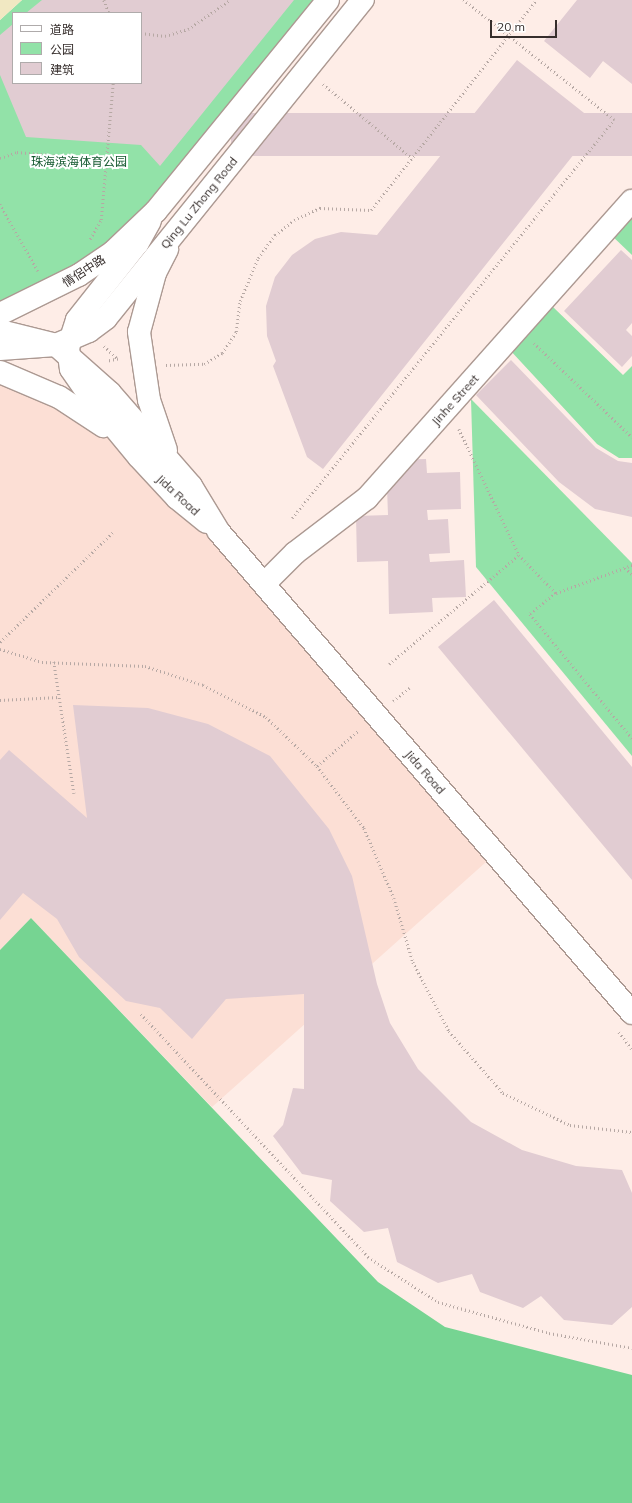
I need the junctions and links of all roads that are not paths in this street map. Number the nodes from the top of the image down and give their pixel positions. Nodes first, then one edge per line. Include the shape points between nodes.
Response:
1 (328, 0) edge
2 (363, 0) edge
3 (632, 200) edge
4 (156, 212) junction
5 (177, 230) junction
6 (0, 314) edge
7 (0, 331) edge
8 (65, 348) junction
9 (0, 349) edge
10 (0, 372) edge
11 (139, 457) junction
12 (171, 463) junction
13 (219, 532) junction
14 (264, 584) junction
15 (632, 1013) edge

1 - 4 main road
2 - 5 main road, Qing Lu Zhong Road
3 - 14 main road, Jinhe Street via 367,498 295,553
4 - 6 main road, 情侶中路 via 113,252 49,293
4 - 8 main road via 137,244 77,320
5 - 8 main road, Qing Lu Zhong Road via 106,318
5 - 12 main road via 155,273 139,332 149,400
7 - 8 main road
8 - 9 main road, Qing Lu Zhong Road
8 - 11 main road via 71,368 96,405
8 - 12 main road, Jida Road via 110,393
10 - 11 main road via 83,410
11 - 13 main road, Jida Road via 177,498
12 - 13 main road, Jida Road via 191,486
13 - 14 main road, Jida Road
14 - 15 main road, Jida Road

